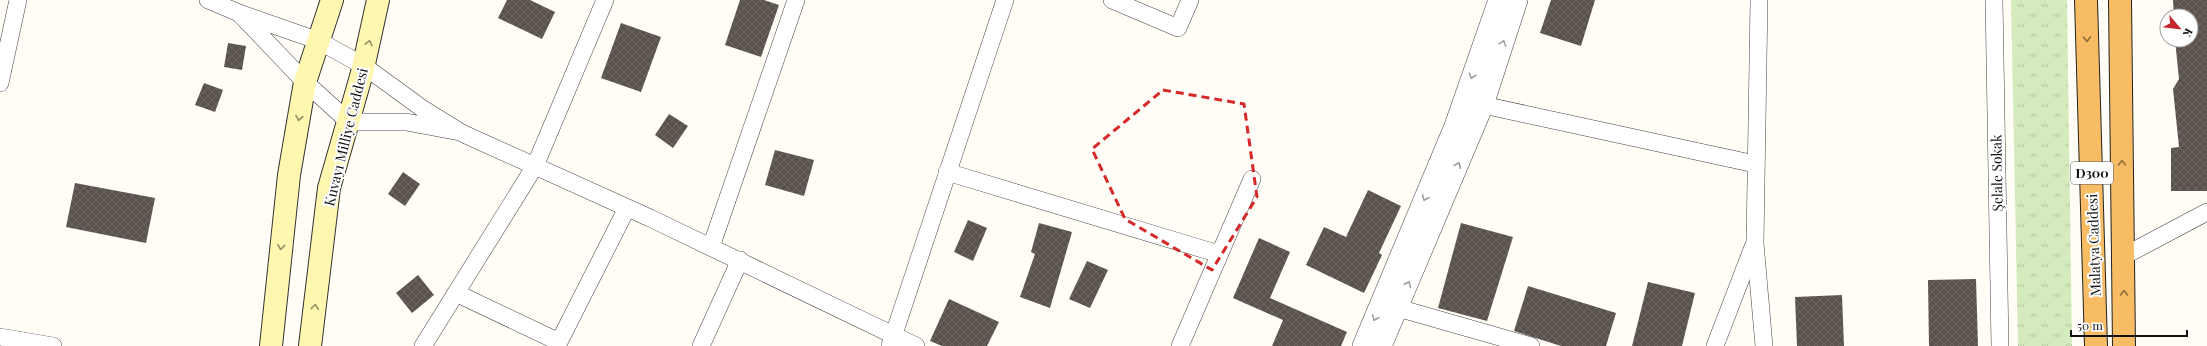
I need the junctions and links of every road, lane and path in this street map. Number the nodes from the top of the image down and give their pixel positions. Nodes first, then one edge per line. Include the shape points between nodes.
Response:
1 (18, 0) edge
2 (208, 0) edge
3 (332, 0) edge
4 (378, 0) edge
5 (605, 0) edge
6 (796, 0) edge
7 (1005, 0) edge
8 (1112, 0) edge
9 (1190, 0) edge
10 (1499, 0) edge
11 (1517, 0) edge
12 (1759, 0) edge
13 (1994, 0) edge
14 (2086, 0) edge
15 (2120, 0) edge
16 (239, 13) junction
17 (319, 41) junction
18 (364, 66) junction
19 (305, 82) junction
20 (0, 83) edge
21 (1483, 105) junction
22 (349, 122) junction
23 (460, 132) junction
24 (1755, 164) junction
25 (535, 166) junction
26 (947, 172) junction
27 (1252, 179) dead end
28 (627, 208) junction
29 (2207, 212) edge
30 (1755, 243) junction
31 (711, 247) junction
32 (1219, 254) junction
33 (2124, 256) junction
34 (740, 260) junction
35 (456, 293) junction
36 (1398, 308) junction
37 (0, 337) edge
38 (892, 341) edge
39 (53, 346) edge
40 (271, 346) edge
41 (310, 346) edge
42 (423, 346) edge
43 (701, 346) edge
44 (916, 346) edge
45 (1180, 346) edge
46 (1363, 346) edge
47 (1381, 346) edge
48 (1531, 346) edge
49 (1715, 346) edge
50 (1764, 346) edge
51 (2000, 346) edge
52 (2096, 346) edge
53 (2124, 346) edge

1 - 20 street
2 - 16 street
3 - 17 main road
18 -> 4 main road, Kuvayı Milliye Caddesi
5 - 25 street
6 - 31 street
7 - 26 street
8 - 9 street via 1178,28
10 -> 46 street via 1455,126
21 -> 11 street
12 - 24 street
13 - 51 street, Şelale Sokak
14 -> 52 highway, Malatya Caddesi / D300
33 -> 15 highway, Malatya Caddesi / D300
16 - 17 street
16 - 19 street
17 - 18 street
17 - 19 main road
18 - 22 main road, Kuvayı Milliye Caddesi
18 - 23 street
19 - 22 street
19 -> 40 main road via 289,175
21 - 24 street
36 -> 21 street
22 - 23 street via 406,122
41 -> 22 main road, Kuvayı Milliye Caddesi via 329,188
23 - 25 street
24 - 30 street
25 - 28 street
25 - 35 street
26 - 32 street
26 - 38 street
27 - 32 street
28 - 31 street
28 - 35 street via 559,342
29 - 33 street
30 - 49 street
30 - 50 street
31 - 34 street
32 - 45 street
53 -> 33 highway, Malatya Caddesi / D300
34 - 38 street
34 - 43 street
35 - 42 street
36 - 47 street
36 - 48 street
37 - 39 street
38 - 44 street

